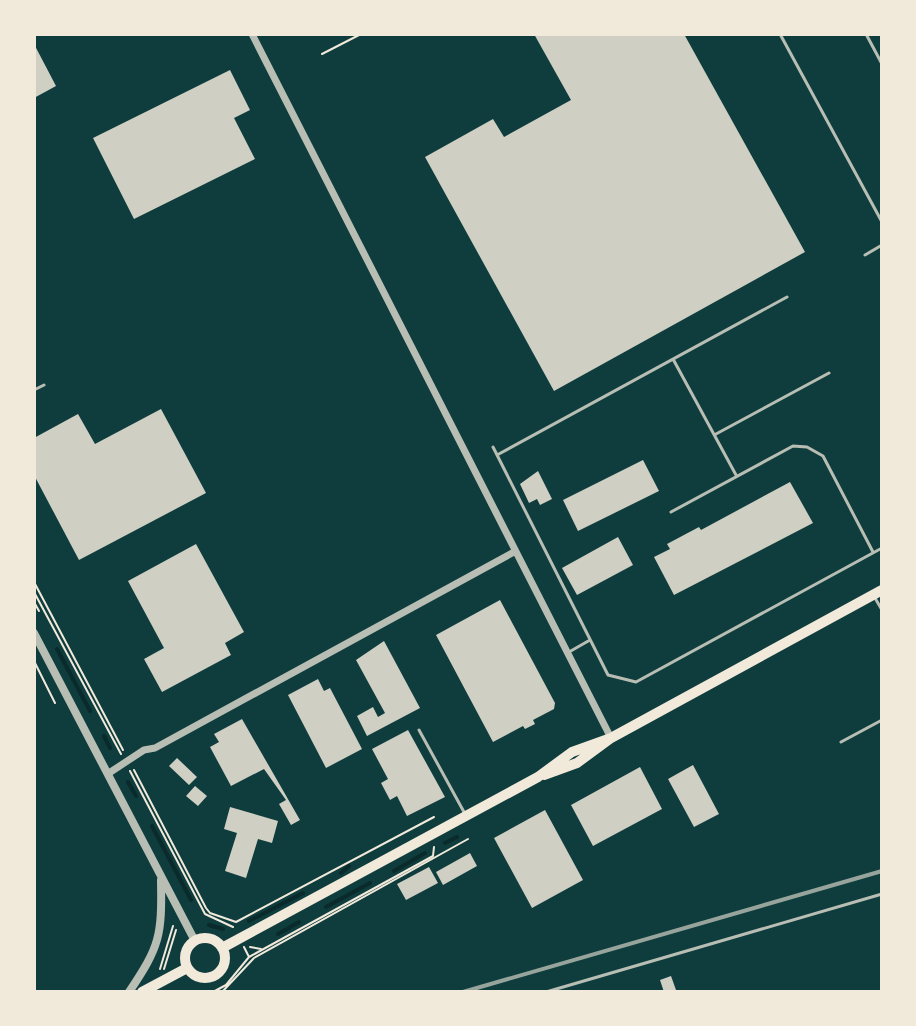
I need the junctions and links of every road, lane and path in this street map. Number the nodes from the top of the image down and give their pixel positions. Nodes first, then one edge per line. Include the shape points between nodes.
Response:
1 (252, 34) edge
2 (361, 34) edge
3 (780, 34) edge
4 (866, 34) edge
5 (322, 54) dead end
6 (882, 64) edge
7 (882, 222) edge
8 (882, 245) edge
9 (865, 255) dead end
10 (787, 297) dead end
11 (673, 359) junction
12 (829, 373) dead end
13 (44, 385) dead end
14 (34, 390) edge
15 (715, 435) junction
16 (493, 447) dead end
17 (497, 455) junction
18 (737, 477) junction
19 (671, 512) dead end
20 (882, 548) edge
21 (514, 552) junction
22 (873, 552) junction
23 (34, 582) edge
24 (34, 592) edge
25 (878, 593) edge
26 (34, 602) edge
27 (882, 610) edge
28 (41, 611) junction
29 (34, 614) edge
30 (34, 633) edge
31 (590, 640) junction
32 (566, 653) junction
33 (34, 661) edge
34 (55, 703) dead end
35 (882, 720) edge
36 (419, 730) dead end
37 (611, 738) junction
38 (841, 742) dead end
39 (124, 761) junction
40 (109, 773) junction
41 (466, 816) junction
42 (434, 817) dead end
43 (428, 836) junction
44 (468, 839) dead end
45 (160, 875) junction
46 (882, 894) edge
47 (203, 909) junction
48 (185, 922) junction
49 (195, 941) junction
50 (222, 948) junction
51 (187, 968) junction
52 (168, 978) junction
53 (129, 992) edge
54 (142, 992) edge
55 (213, 992) edge
56 (222, 992) edge
57 (546, 992) edge

1 - 21 street
2 - 5 path
3 - 7 lane
4 - 6 lane
8 - 9 lane
10 - 11 lane
11 - 15 lane
11 - 17 lane
12 - 15 lane
13 - 14 lane
15 - 18 lane
16 - 17 lane
17 - 31 lane
18 - 19 lane
18 - 22 lane via 793,446 807,447 823,456
20 - 22 lane
21 - 32 street
21 - 39 street
22 - 31 lane via 636,682 608,675
23 - 28 path via 45,608
24 - 28 path
25 - 27 lane
25 - 37 main road
26 - 28 path
28 - 29 path
28 - 39 path
30 - 40 street
31 - 32 lane
32 - 37 street
33 - 34 path
35 - 38 lane
36 - 41 lane
37 - 41 main road via 572,752
39 - 40 street
39 - 47 path
40 - 45 street
41 - 43 main road
42 - 47 path via 236,922
43 - 50 main road
43 - 55 path via 435,855 249,957 226,985
44 - 56 path via 254,958
45 - 48 street
45 - 53 street via 162,924 156,949
46 - 57 lane
47 - 48 path
47 - 48 path via 205,914
48 - 49 street
48 - 52 path via 175,932 164,965
48 - 52 path via 173,927 160,966
49 - 50 main road via 211,939
49 - 51 main road via 185,955
50 - 51 main road via 225,964 215,976 199,978
51 - 52 main road
52 - 54 main road

